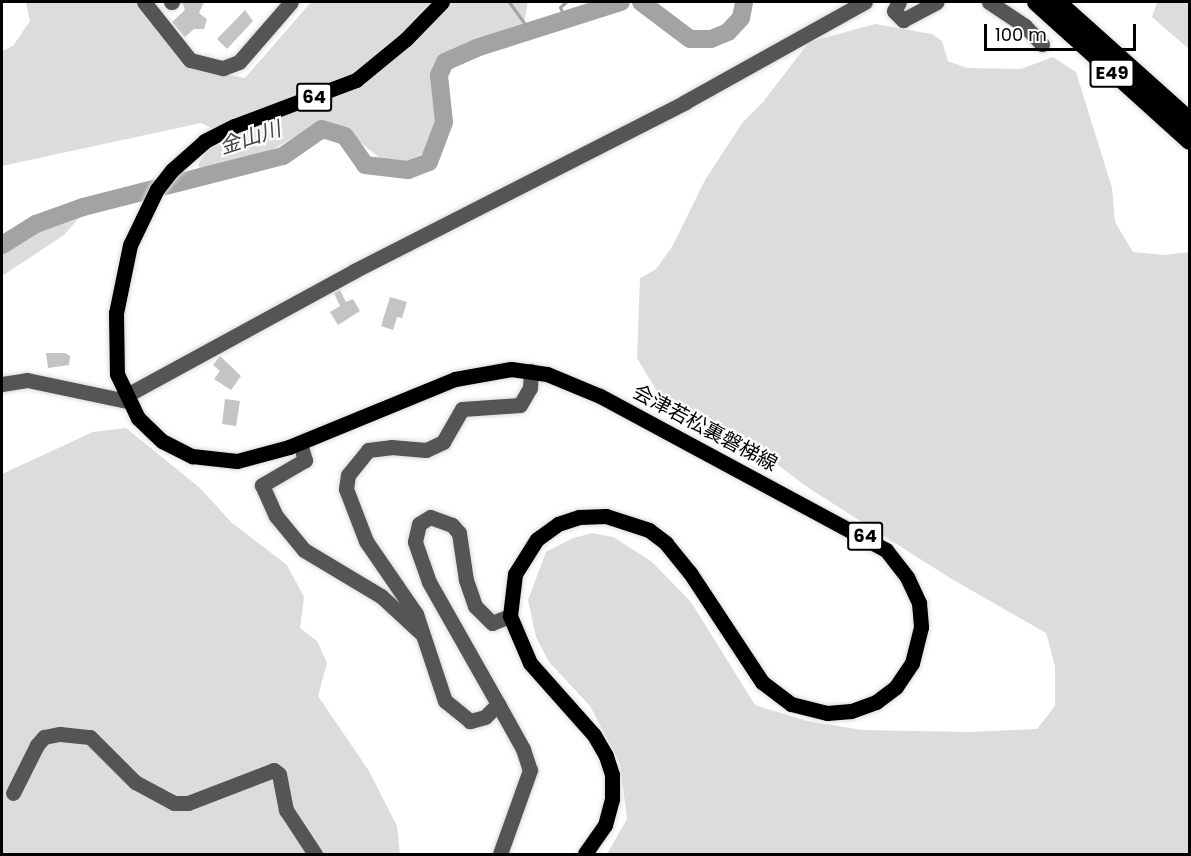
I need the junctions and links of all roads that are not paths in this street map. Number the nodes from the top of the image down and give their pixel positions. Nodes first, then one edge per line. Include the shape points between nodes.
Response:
1 (144, 2) edge
2 (442, 2) edge
3 (865, 2) edge
4 (899, 2) edge
5 (937, 2) edge
6 (989, 2) edge
7 (1036, 2) edge
8 (1057, 2) edge
9 (285, 4) edge
10 (1042, 44) dead end
11 (1190, 121) edge
12 (1190, 141) edge
13 (531, 371) junction
14 (2, 384) edge
15 (126, 398) junction
16 (300, 442) junction
17 (510, 616) junction
18 (422, 634) junction
19 (498, 705) junction
20 (13, 793) dead end
21 (315, 855) edge
22 (500, 855) edge
23 (585, 855) edge

1 - 9 street via 190,60 227,67 239,62
2 - 15 main road, 会津若松裏磐梯線 / 64 via 406,39 356,80 234,126 205,141 172,170 140,220 130,245 116,313 115,357
3 - 15 street via 685,102 354,271
4 - 5 street via 894,11 903,20
6 - 10 street via 1025,26
7 - 12 highway, E49
8 - 11 highway, E49
13 - 16 main road, 会津若松裏磐梯線 / 64 via 495,371 455,378
13 - 17 main road, 会津若松裏磐梯線 / 64 via 600,396 874,541 908,577 919,603 921,627 912,663 885,696 861,708 838,713 803,709 782,699 762,682 666,543 626,519 606,516 579,517 558,524 537,539 515,574
13 - 18 street via 530,388 520,405 462,409 443,442 426,450 368,450 348,474 346,489 366,541 416,614
14 - 15 street via 27,380
15 - 16 main road, 会津若松裏磐梯線 / 64 via 162,441 198,458 249,459
16 - 18 street via 305,460 262,485 276,516 304,550 381,596
17 - 19 street via 492,623 475,606 466,580 459,533 452,525 430,517 419,524 415,542 429,582
17 - 23 main road, 会津若松裏磐梯線 / 64 via 530,663 594,735 609,765 610,808 605,825
18 - 19 street via 441,691 453,710 477,721
19 - 22 street via 530,770
20 - 21 street via 37,745 44,737 60,734 90,737 135,782 174,803 188,803 274,770 279,774 286,810

